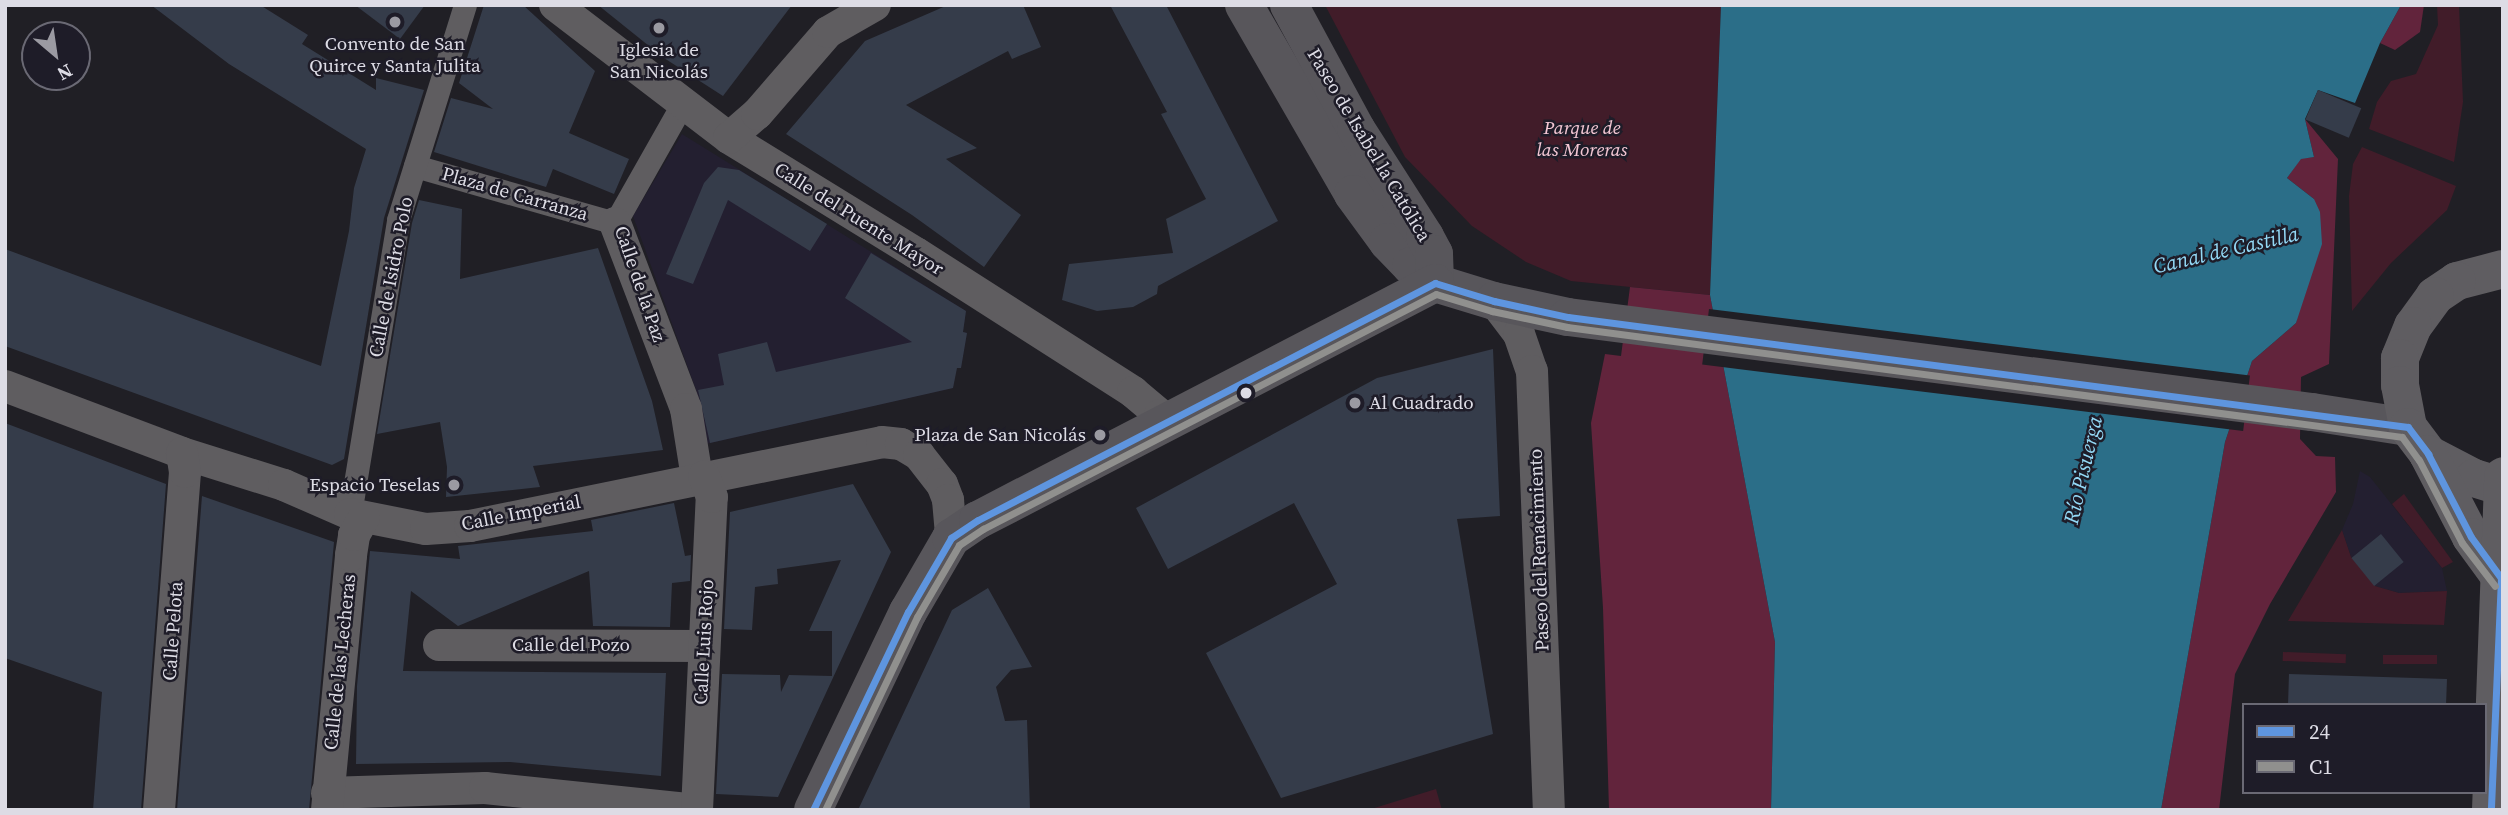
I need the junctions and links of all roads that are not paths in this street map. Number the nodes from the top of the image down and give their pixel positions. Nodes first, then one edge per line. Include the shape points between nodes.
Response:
1 (465, 5) edge
2 (555, 5) edge
3 (875, 5) edge
4 (1244, 5) edge
5 (1289, 5) edge
6 (683, 103) junction
7 (729, 138) junction
8 (415, 166) junction
9 (615, 223) junction
10 (2503, 269) edge
11 (1435, 283) junction
12 (1494, 301) junction
13 (5, 386) edge
14 (1171, 421) junction
15 (2418, 441) junction
16 (181, 453) junction
17 (2503, 476) edge
18 (701, 477) junction
19 (2502, 487) edge
20 (357, 516) junction
21 (951, 538) junction
22 (2501, 578) edge
23 (439, 645) dead end
24 (703, 646) junction
25 (327, 801) edge
26 (159, 810) edge
27 (697, 810) edge
28 (813, 810) edge
29 (1549, 810) edge
30 (2491, 810) edge

1 - 8 street, Calle de Isidro Polo
2 - 6 street, Calle del Puente Mayor
3 - 7 street via 828,32 757,114
4 - 11 main road, Paseo de Isabel la Católica via 1353,194 1396,250
5 - 11 main road, Paseo de Isabel la Católica via 1356,129 1434,254
6 - 7 street, Calle del Puente Mayor
6 - 9 street, Calle de la Paz
7 - 14 street, Calle del Puente Mayor via 916,253
8 - 9 street, Plaza de Carranza
8 - 20 street, Calle de Isidro Polo via 398,220
9 - 18 street, Calle de la Paz via 685,409
10 - 15 highway via 2457,281 2435,296 2413,326 2400,358 2401,394
11 - 12 main road
11 - 14 main road
12 - 15 main road via 1624,324 2312,412
12 - 29 street, Paseo del Renacimiento via 1520,334 1532,371
13 - 16 street, Calle Imperial
14 - 21 main road
15 - 19 highway via 2474,478
15 - 22 highway via 2471,537
16 - 20 street, Calle Imperial via 284,485
16 - 26 street, Calle Pelota via 185,472
17 - 19 highway
18 - 20 street, Calle Imperial via 470,526 426,528
18 - 21 street, Calle Imperial via 882,442 901,444 919,455 942,484
18 - 24 street, Calle Luis Rojo via 712,497
19 - 22 highway
20 - 25 street, Calle de las Lecheras
21 - 28 main road via 908,612
22 - 30 highway
23 - 24 street, Calle del Pozo
24 - 27 street, Calle Luis Rojo
25 - 27 street via 485,788

